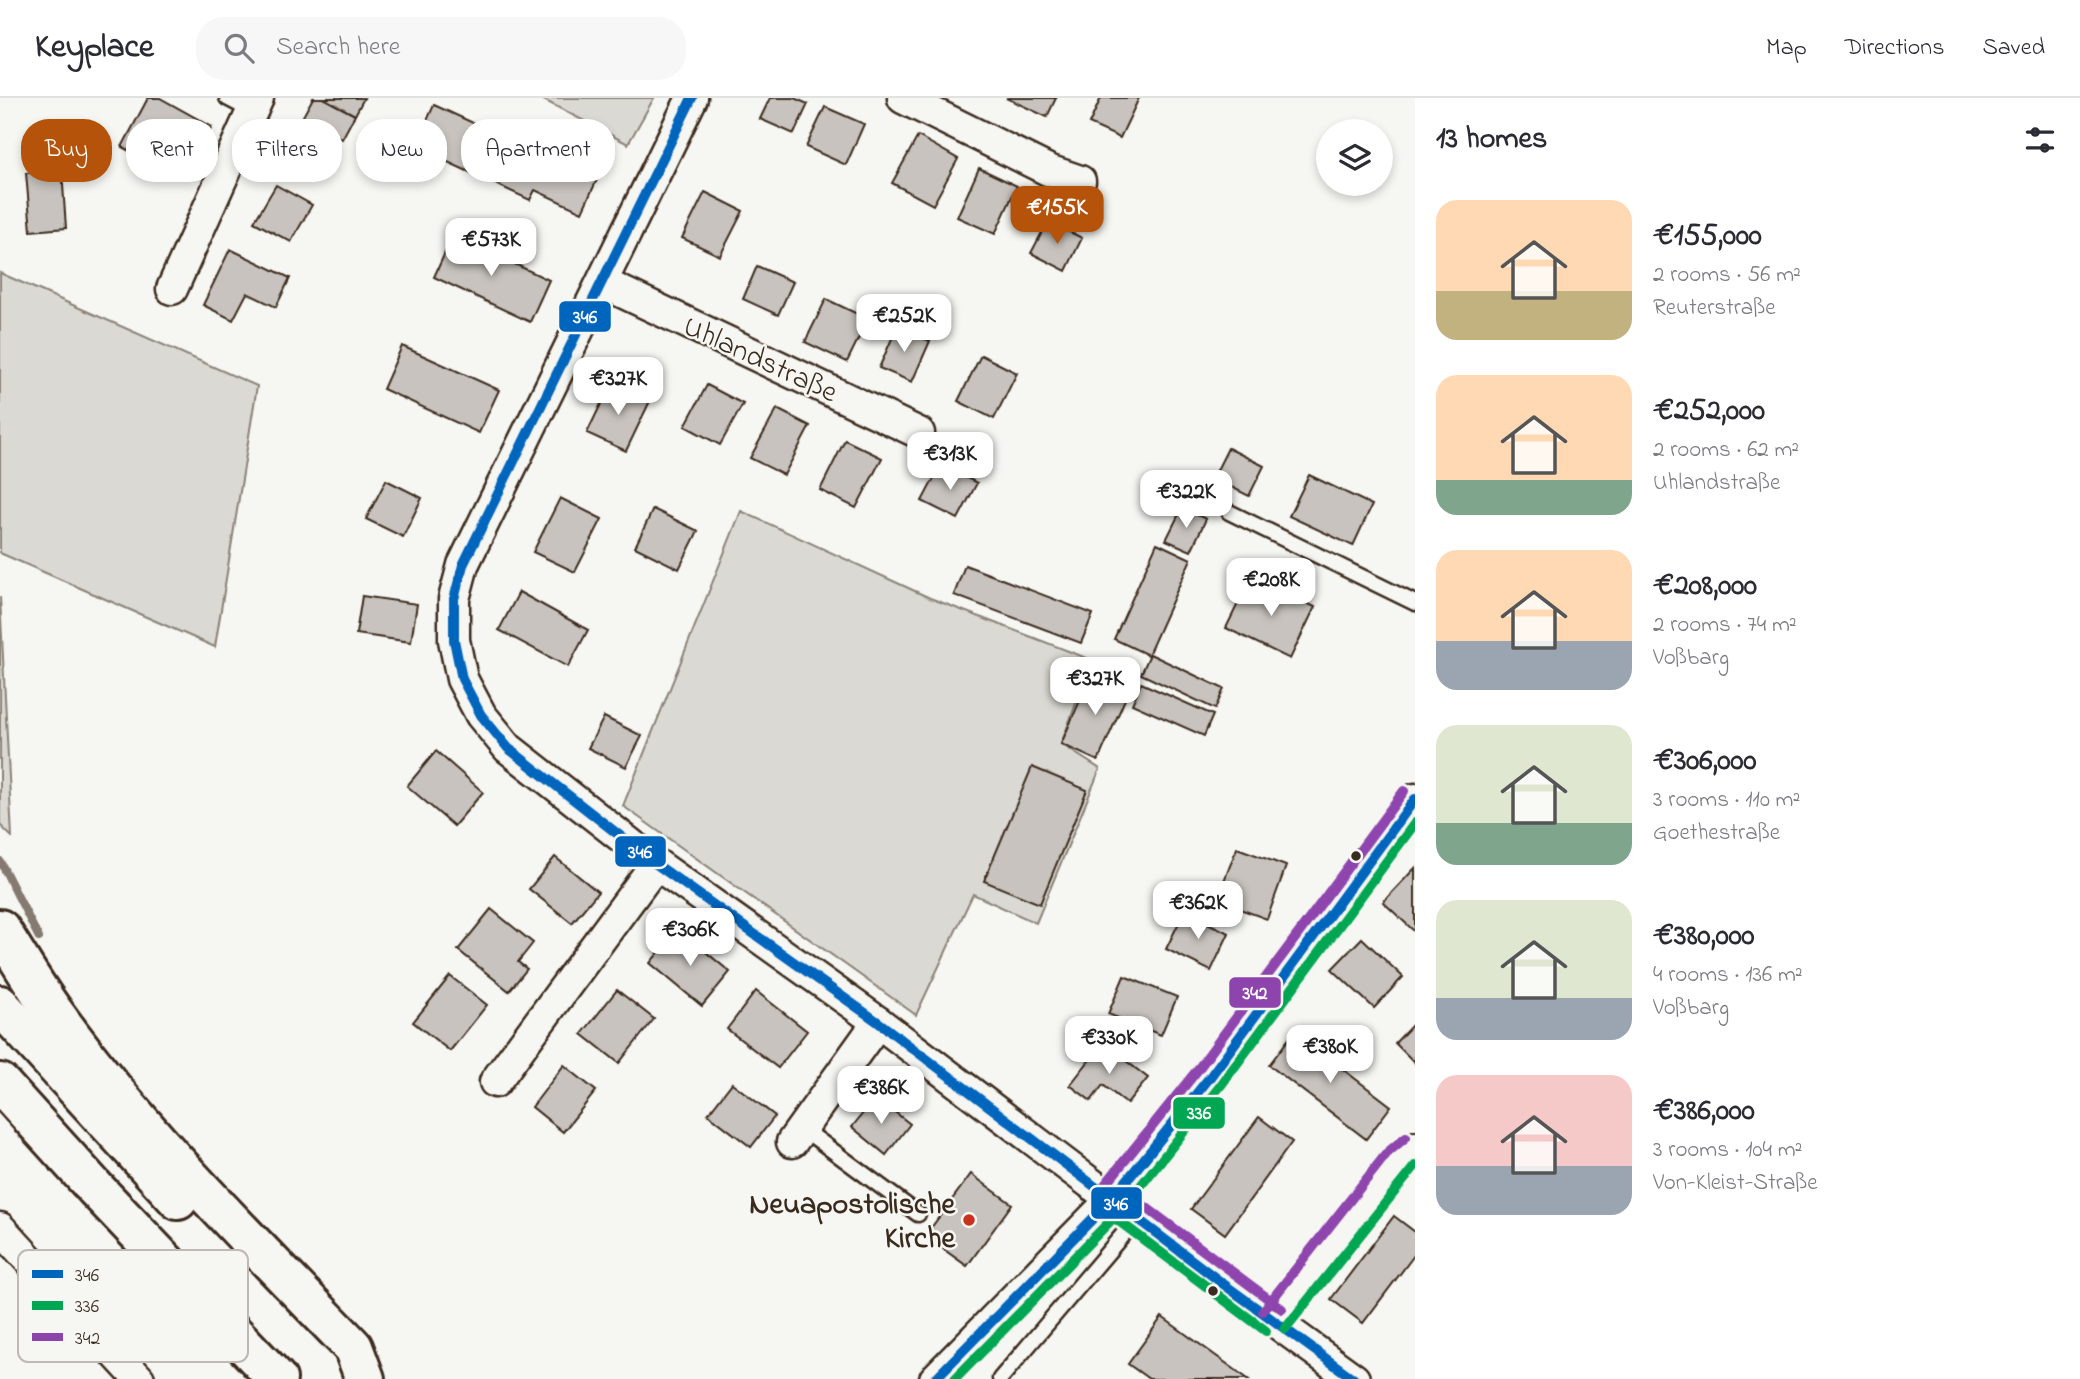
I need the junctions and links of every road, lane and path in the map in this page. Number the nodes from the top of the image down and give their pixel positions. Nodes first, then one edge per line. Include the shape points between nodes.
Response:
1 (692, 98) edge
2 (903, 98) edge
3 (246, 102) edge
4 (1080, 181) dead end
5 (603, 283) junction
6 (172, 289) dead end
7 (919, 433) dead end
8 (1230, 512) dead end
9 (1415, 603) edge
10 (1415, 799) edge
11 (656, 864) junction
12 (0, 929) edge
13 (0, 1005) edge
14 (878, 1022) junction
15 (495, 1082) dead end
16 (0, 1083) edge
17 (797, 1135) joint
18 (1415, 1147) edge
19 (1112, 1199) junction
20 (918, 1214) dead end
21 (1137, 1218) junction
22 (0, 1228) edge
23 (20, 1250) edge
24 (154, 1250) edge
25 (226, 1250) edge
26 (248, 1273) edge
27 (1274, 1320) junction
28 (248, 1349) edge
29 (123, 1362) edge
30 (139, 1379) edge
31 (277, 1379) edge
32 (349, 1379) edge
33 (365, 1379) edge
34 (934, 1379) edge
35 (1000, 1379) edge
36 (1354, 1379) edge

1 - 5 street
2 - 4 street via 1048,170
3 - 6 street
5 - 7 street, Uhlandstraße
5 - 11 street via 463,565 454,599 454,640 462,679 481,715 508,748
8 - 9 lane
10 - 19 street via 1210,1077
11 - 14 street
11 - 15 street
12 - 33 highway via 54,1014 113,1087 199,1187 353,1347
13 - 25 highway
14 - 17 street
14 - 19 street
16 - 24 highway
17 - 20 lane
18 - 27 street via 1398,1162
19 - 21 street
19 - 34 street
21 - 27 street
21 - 35 lane
22 - 23 street
26 - 32 highway
27 - 36 street
28 - 31 highway
29 - 30 street

